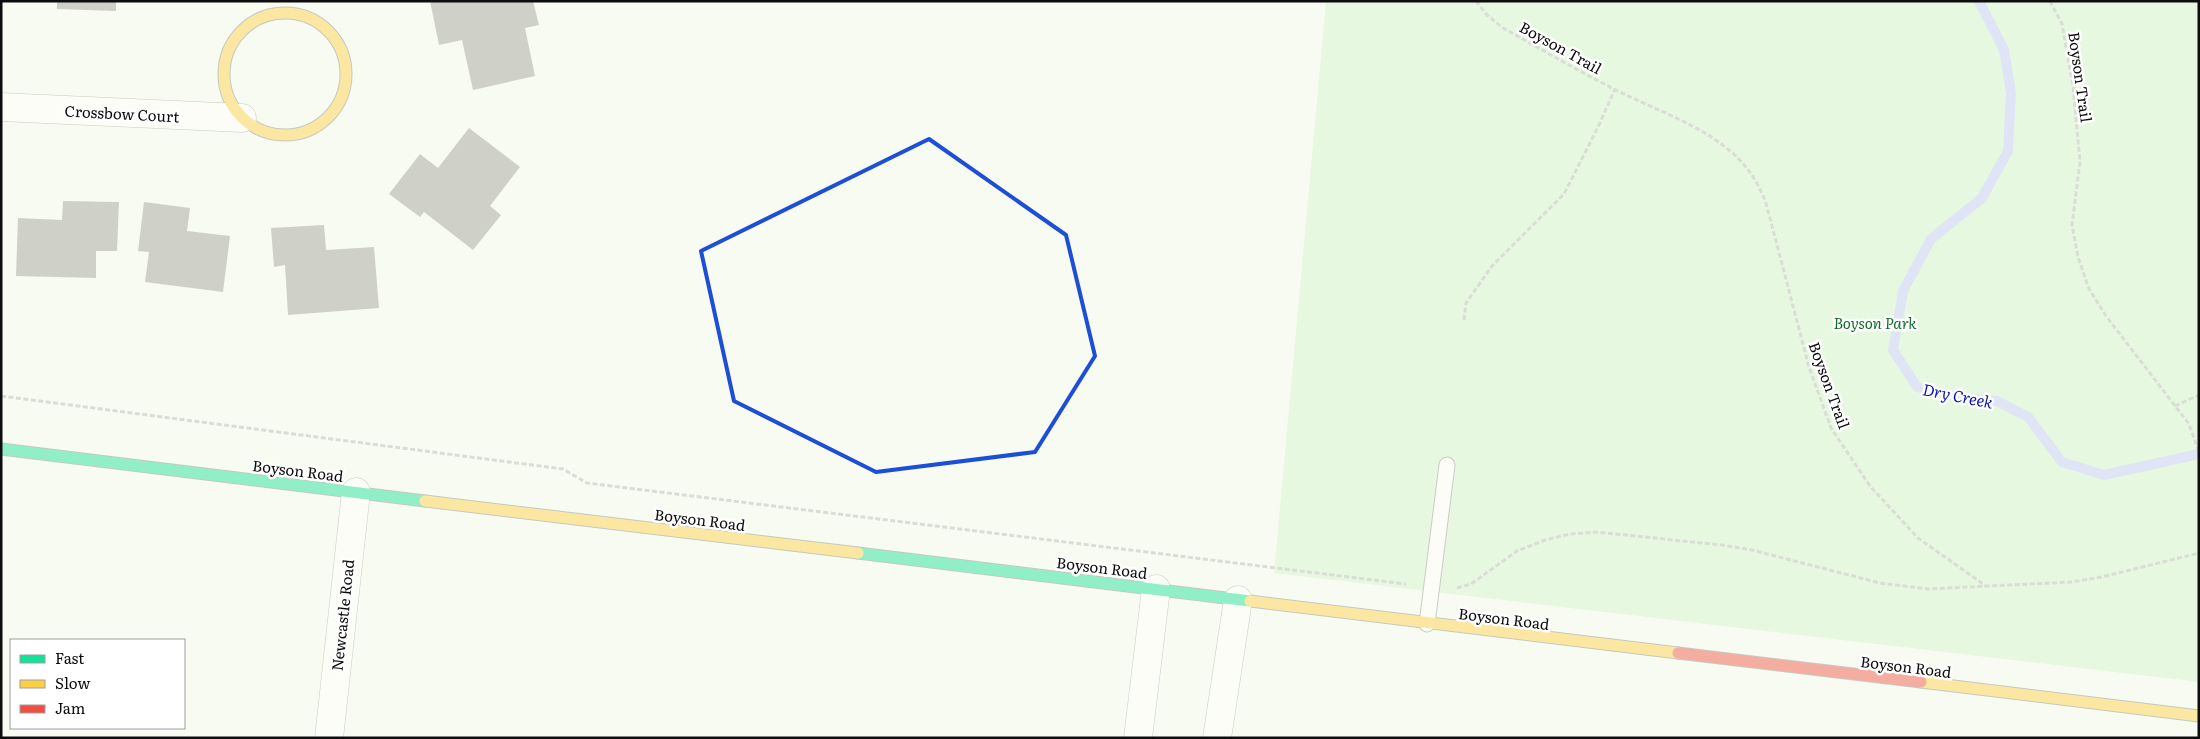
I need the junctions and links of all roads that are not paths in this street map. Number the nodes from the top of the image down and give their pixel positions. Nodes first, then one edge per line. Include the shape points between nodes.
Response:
1 (1, 107) edge
2 (242, 118) junction
3 (1, 450) edge
4 (1447, 465) dead end
5 (356, 492) junction
6 (1156, 589) junction
7 (1238, 600) junction
8 (1427, 624) junction
9 (2199, 716) edge
10 (329, 738) edge
11 (1138, 738) edge
12 (1217, 738) edge

1 - 2 street, Crossbow Court
2 - 2 street, Crossbow Court via 258,129 277,135 296,134 314,128 330,116 341,100 347,82 346,63 340,45 326,28 308,16 287,12 266,15 247,26 233,41 225,61 224,82 231,103
3 - 5 street, Boyson Road
4 - 8 lane
5 - 6 street, Boyson Road
5 - 10 street, Newcastle Road
6 - 7 street, Boyson Road
6 - 11 street
7 - 8 street, Boyson Road
7 - 12 street
8 - 9 street, Boyson Road

